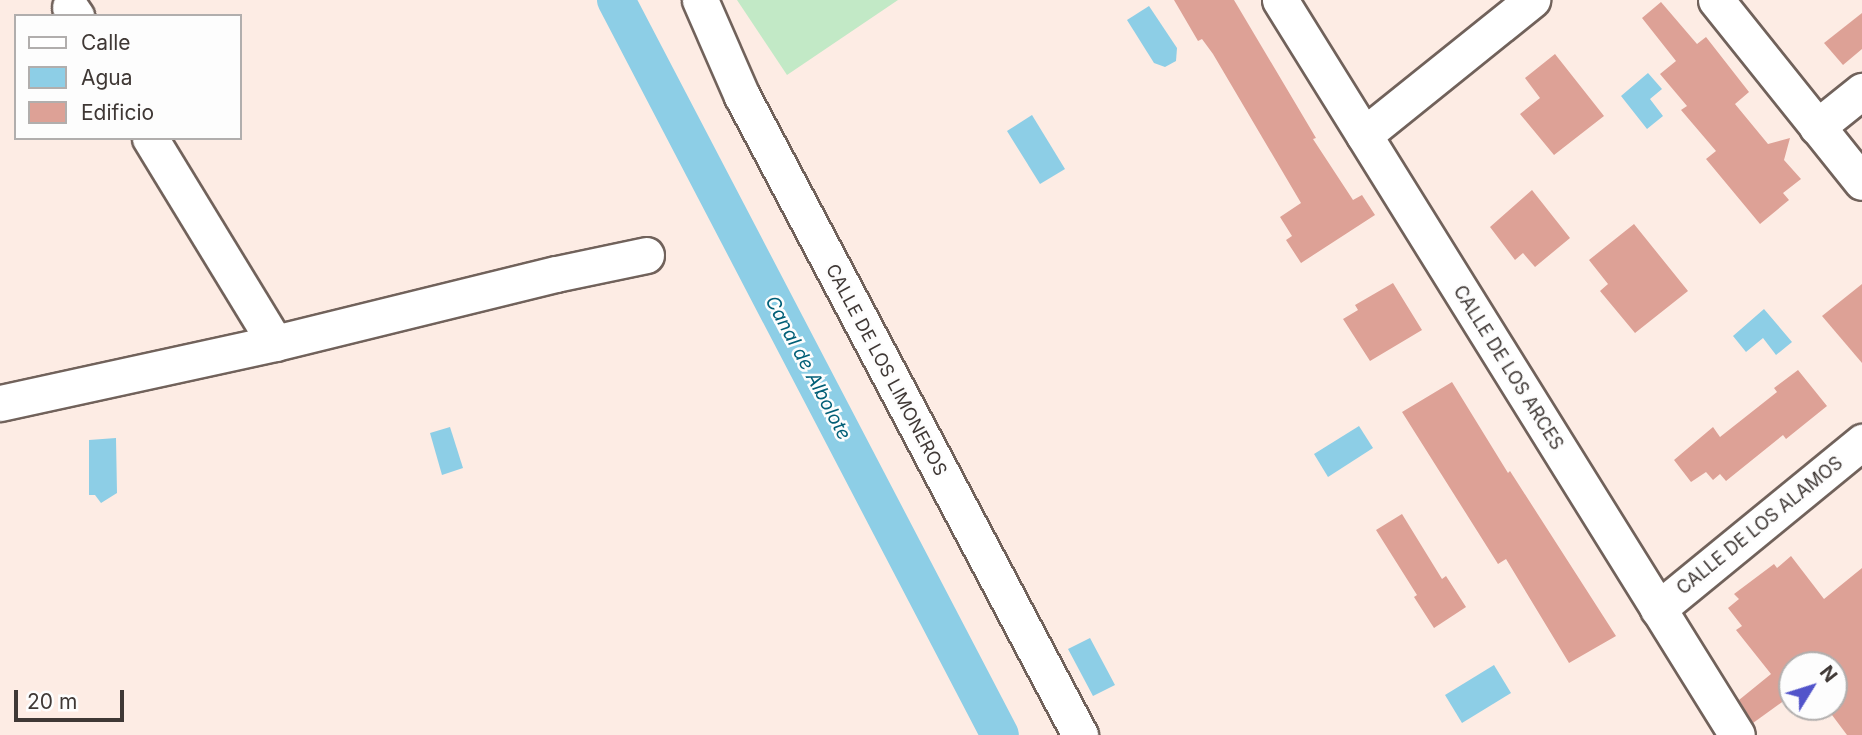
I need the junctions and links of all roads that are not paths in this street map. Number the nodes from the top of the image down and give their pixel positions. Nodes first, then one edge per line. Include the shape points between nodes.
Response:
1 (700, 0) edge
2 (1280, 0) edge
3 (1532, 0) edge
4 (1716, 0) edge
5 (1862, 91) edge
6 (1817, 127) junction
7 (1364, 135) junction
8 (151, 140) edge
9 (1862, 182) edge
10 (646, 255) dead end
11 (275, 343) junction
12 (0, 403) edge
13 (1862, 442) edge
14 (1658, 609) junction
15 (1080, 735) edge
16 (1737, 735) edge

1 - 15 street, CALLE DE LOS LIMONEROS via 748,108
2 - 7 street, CALLE DE LOS ARCES
3 - 7 street
4 - 6 street
5 - 6 street
6 - 9 street
7 - 14 street, CALLE DE LOS ARCES
8 - 11 street
10 - 11 street
11 - 12 street
13 - 14 street, CALLE DE LOS ALAMOS
14 - 16 street, CALLE DE LOS ARCES

